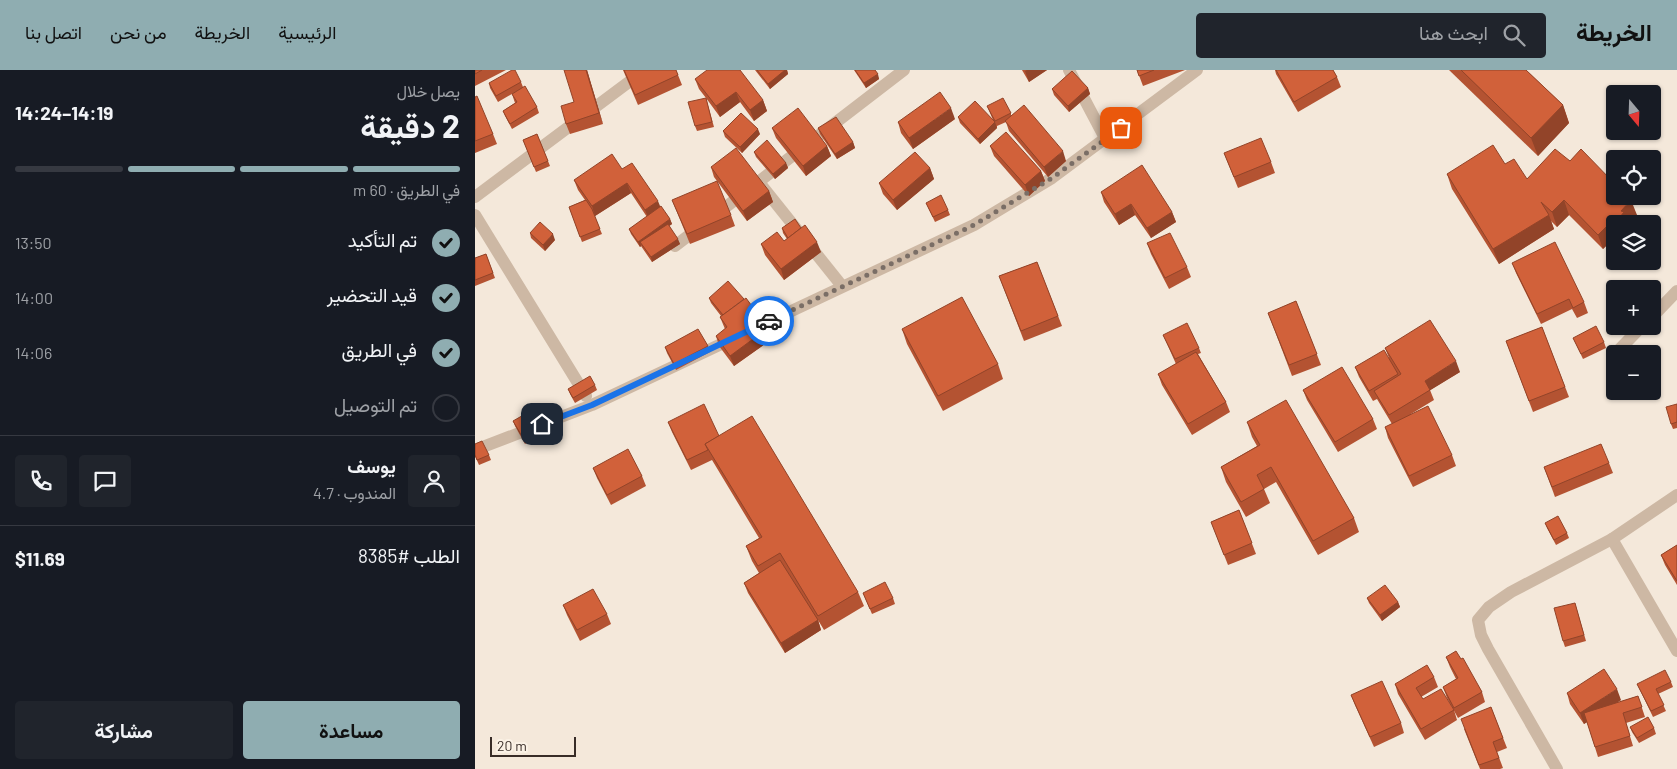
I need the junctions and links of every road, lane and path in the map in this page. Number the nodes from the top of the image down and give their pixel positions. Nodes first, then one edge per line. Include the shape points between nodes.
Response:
1 (645, 70) edge
2 (904, 70) edge
3 (1069, 70) edge
4 (1197, 70) edge
5 (1105, 140) junction
6 (759, 182) junction
7 (475, 197) edge
8 (475, 215) edge
9 (675, 246) edge
10 (841, 286) junction
11 (1677, 291) edge
12 (1661, 308) edge
13 (1633, 335) edge
14 (1624, 345) edge
15 (592, 405) junction
16 (475, 450) edge
17 (1677, 495) edge
18 (1612, 539) junction
19 (1677, 651) edge
20 (1557, 769) edge

1 - 7 street via 597,99
2 - 6 street
3 - 5 street
4 - 5 street
5 - 10 street via 1052,178 974,225
6 - 9 street
6 - 10 street
8 - 15 street
10 - 15 street
11 - 12 street
13 - 14 street
15 - 16 street
17 - 18 street
18 - 19 street
18 - 20 street via 1511,592 1477,620 1487,649

